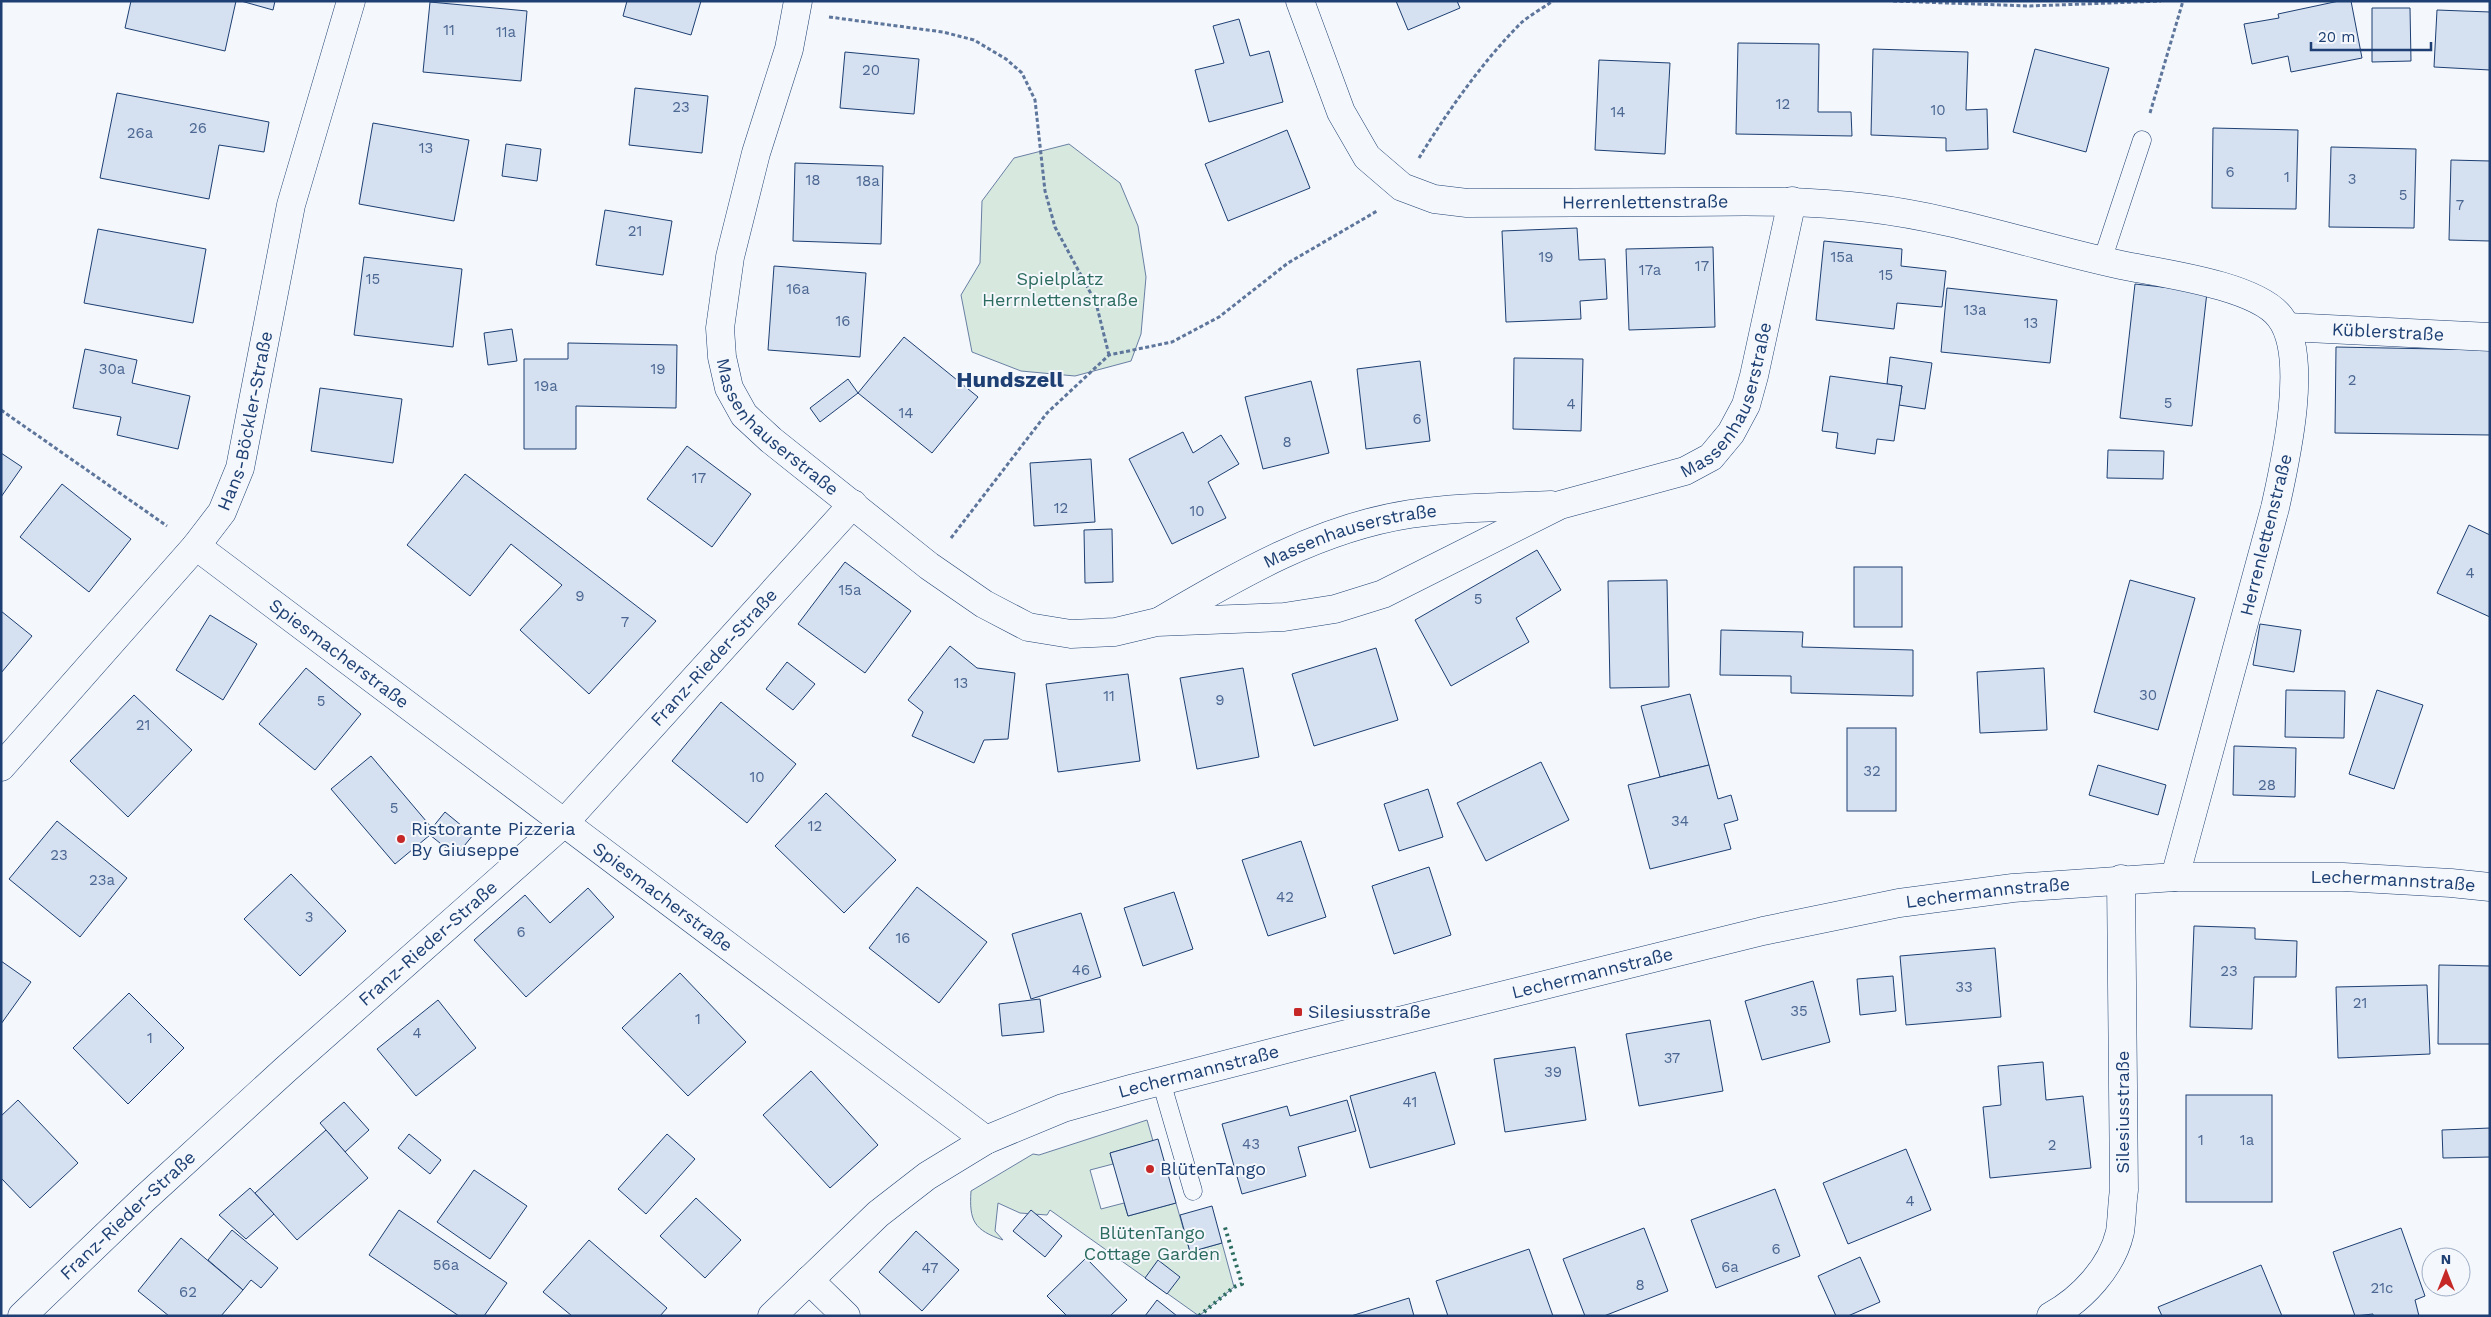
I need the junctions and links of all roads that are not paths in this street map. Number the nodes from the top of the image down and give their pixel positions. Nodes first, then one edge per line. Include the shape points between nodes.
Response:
1 (351, 1) edge
2 (1300, 1) edge
3 (797, 7) edge
4 (2142, 140) road end
5 (1792, 201) junction
6 (2102, 261) junction
7 (2286, 327) junction
8 (2490, 337) edge
9 (853, 504) junction
10 (1560, 505) junction
11 (196, 546) junction
12 (1157, 622) junction
13 (1, 767) edge
14 (564, 823) junction
15 (2176, 877) junction
16 (2121, 879) junction
17 (2490, 887) edge
18 (1161, 1081) junction
19 (986, 1140) junction
20 (1193, 1191) dead end
21 (810, 1280) junction
22 (22, 1316) edge
23 (772, 1316) edge
24 (846, 1316) edge
25 (2051, 1316) edge

1 - 11 street, Hans-Böckler-Straße via 291,206 240,468 222,512
2 - 5 street, Herrenlettenstraße via 1341,112 1367,157 1402,187 1434,199 1467,204
3 - 9 street, Massenhauserstraße via 789,49 756,153 730,257 720,328 722,357 729,388 744,414 771,440
4 - 6 lane
5 - 6 street, Herrenlettenstraße via 1871,208 1947,222
5 - 10 street, Massenhauserstraße via 1754,376 1746,405 1731,432 1711,457 1685,471
6 - 7 street, Herrenlettenstraße via 2242,292 2279,315
7 - 8 street, Küblerstraße
7 - 15 street, Herrenlettenstraße via 2294,359 2287,455 2276,508
9 - 12 street, Massenhauserstraße via 929,566 984,604 1028,627 1071,634 1115,632
9 - 14 street, Franz-Rieder-Straße
10 - 12 street, Massenhauserstraße via 1383,594 1334,609 1284,617
10 - 12 street, Massenhauserstraße via 1465,508 1409,514 1350,528 1295,548 1239,574
11 - 13 street, Hans-Böckler-Straße
11 - 14 street, Spiesmacherstraße
14 - 19 street, Spiesmacherstraße
14 - 22 street, Franz-Rieder-Straße via 285,1070
15 - 16 street, Lechermannstraße
15 - 17 street, Lechermannstraße via 2343,877
16 - 18 street, Lechermannstraße via 2013,888 1908,902 1763,931
16 - 25 street, Silesiusstraße via 2124,1190 2120,1232 2110,1259 2092,1284
18 - 19 street, Lechermannstraße via 1063,1108
18 - 20 lane
19 - 21 street, Lechermannstraße via 927,1176 878,1214
21 - 23 street, Lechermannstraße
21 - 24 street

